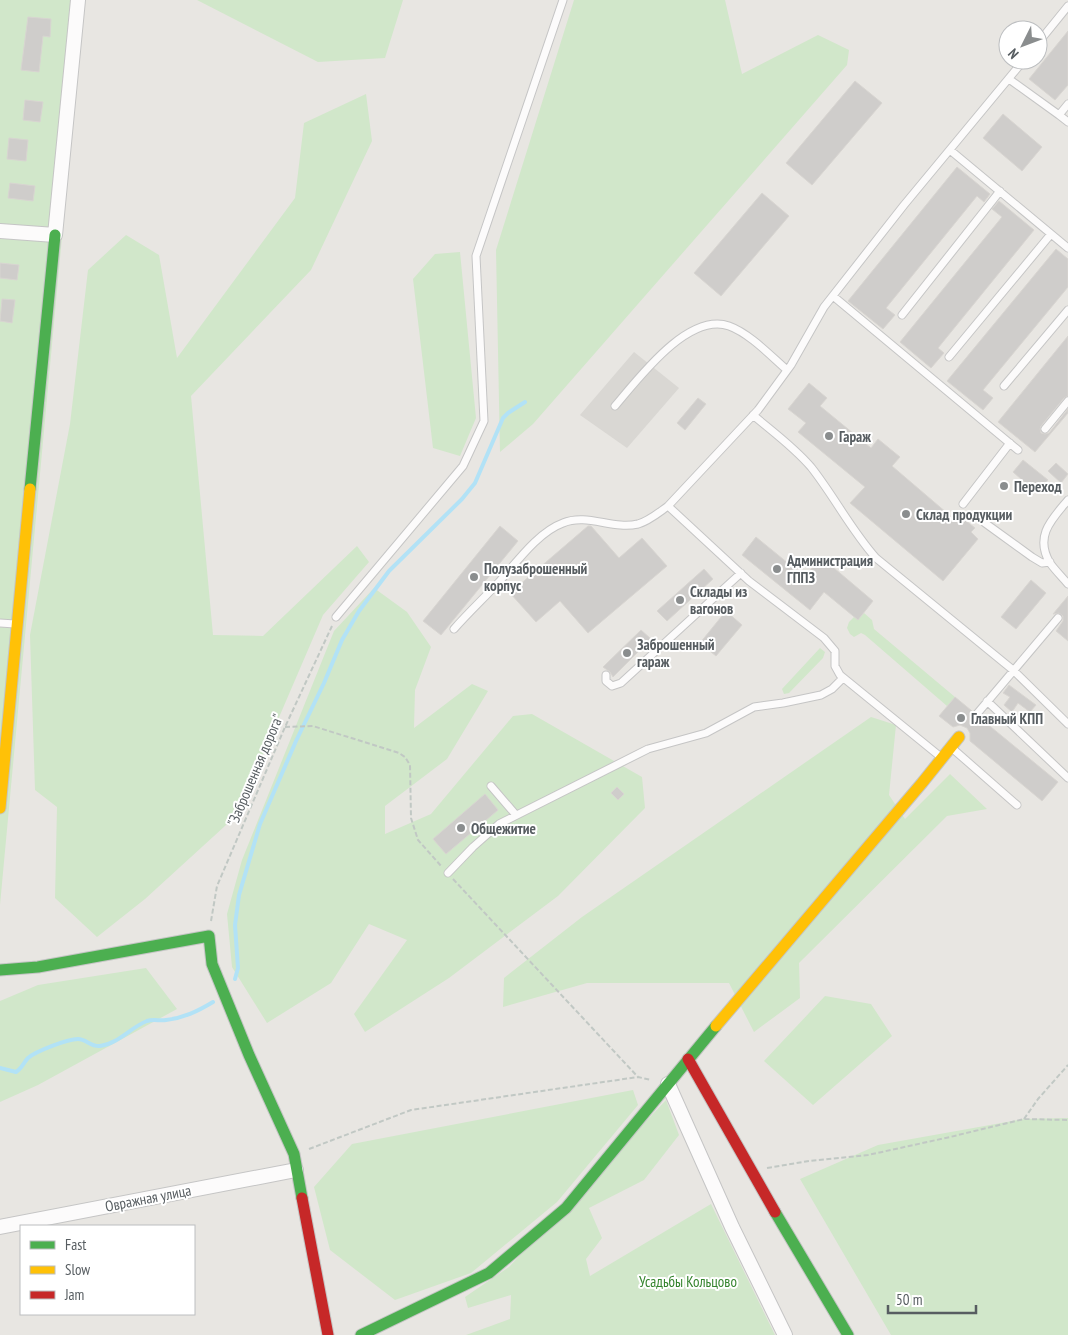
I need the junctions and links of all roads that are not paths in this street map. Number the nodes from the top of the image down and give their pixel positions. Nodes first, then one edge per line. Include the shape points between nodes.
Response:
1 (78, 0) edge
2 (563, 0) edge
3 (1068, 6) edge
4 (1048, 31) edge
5 (1016, 70) edge
6 (1009, 79) junction
7 (1068, 104) edge
8 (1059, 115) junction
9 (1068, 122) edge
10 (950, 150) junction
11 (1000, 192) junction
12 (0, 231) edge
13 (1051, 234) junction
14 (55, 235) junction
15 (1068, 248) edge
16 (832, 296) junction
17 (1068, 310) edge
18 (902, 315) dead end
19 (949, 357) dead end
20 (787, 370) junction
21 (1004, 386) dead end
22 (1068, 401) edge
23 (615, 406) dead end
24 (754, 415) junction
25 (1046, 429) dead end
26 (1010, 443) junction
27 (1018, 450) dead end
28 (1068, 500) edge
29 (963, 504) dead end
30 (668, 506) junction
31 (985, 523) dead end
32 (1050, 562) junction
33 (741, 573) junction
34 (1068, 584) edge
35 (336, 617) road end
36 (1058, 618) dead end
37 (0, 623) edge
38 (16, 624) junction
39 (454, 629) dead end
40 (1013, 670) junction
41 (606, 674) dead end
42 (843, 678) junction
43 (987, 701) junction
44 (976, 715) dead end
45 (1068, 724) edge
46 (959, 737) dead end
47 (950, 747) junction
48 (942, 758) junction
49 (1068, 778) edge
50 (491, 786) dead end
51 (1017, 805) dead end
52 (0, 808) edge
53 (516, 815) junction
54 (448, 873) road end
55 (0, 970) edge
56 (688, 1059) junction
57 (668, 1084) junction
58 (296, 1170) junction
59 (0, 1227) edge
60 (328, 1335) edge
61 (361, 1335) edge
62 (785, 1335) edge
63 (848, 1335) edge

1 - 14 street
2 - 35 lane via 476,256 484,422 463,466
3 - 4 lane
5 - 6 lane
6 - 8 lane
6 - 10 lane
7 - 8 lane
8 - 9 lane
10 - 11 lane
10 - 16 lane
11 - 13 lane
11 - 18 lane
12 - 14 street
13 - 15 lane
13 - 19 lane
14 - 38 street
16 - 20 lane
16 - 26 lane
17 - 21 lane
20 - 23 lane via 737,329 718,324 706,325 684,335 656,360
20 - 24 lane
22 - 25 lane
24 - 30 lane
24 - 40 lane via 811,467 876,558
26 - 27 lane
26 - 29 lane
28 - 32 lane via 1046,529 1045,548
30 - 33 lane
30 - 39 lane via 648,520 630,525 576,520 554,527 528,549
31 - 32 lane via 1042,563
32 - 34 lane
33 - 41 lane via 621,683 612,686 606,681
33 - 42 lane via 824,638 835,651 835,666
36 - 40 lane
37 - 38 lane
38 - 52 street
40 - 43 lane
40 - 45 lane
42 - 48 lane
42 - 53 lane via 821,695 754,707 706,733 648,749
43 - 44 lane
43 - 49 lane
46 - 47 street
47 - 48 street
47 - 51 lane
48 - 56 street
50 - 53 lane
53 - 54 lane via 499,824
55 - 58 street via 38,967 209,936 212,964 294,1154
56 - 57 street
56 - 63 street via 750,1172
57 - 61 street via 566,1208 489,1273
57 - 62 street via 732,1228
58 - 59 street, Овражная улица
58 - 60 street

